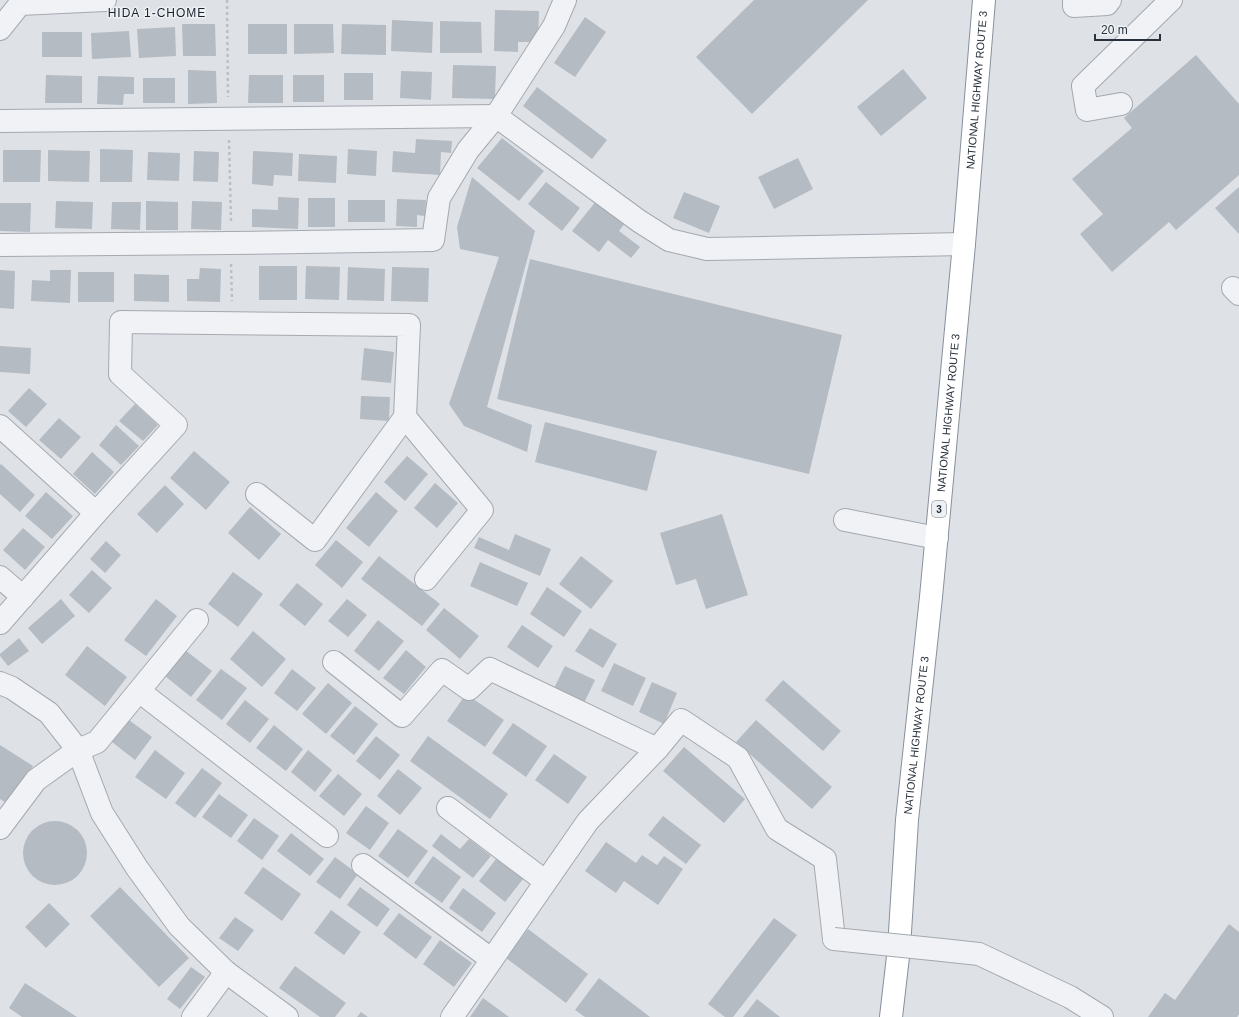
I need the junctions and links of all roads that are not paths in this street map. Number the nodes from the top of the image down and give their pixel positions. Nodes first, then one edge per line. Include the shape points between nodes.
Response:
1 (105, 0) edge
2 (563, 0) edge
3 (984, 0) edge
4 (1074, 0) edge
5 (1110, 0) edge
6 (1172, 0) edge
7 (0, 29) edge
8 (1121, 104) dead end
9 (496, 116) junction
10 (0, 121) edge
11 (964, 244) junction
12 (0, 245) edge
13 (405, 417) junction
14 (0, 426) edge
15 (257, 494) dead end
16 (96, 513) junction
17 (845, 520) dead end
18 (937, 538) junction
19 (0, 576) edge
20 (426, 579) dead end
21 (23, 597) junction
22 (197, 620) dead end
23 (0, 623) edge
24 (334, 662) dead end
25 (0, 683) edge
26 (139, 691) junction
27 (657, 749) junction
28 (78, 750) junction
29 (448, 808) dead end
30 (0, 828) edge
31 (327, 836) dead end
32 (363, 865) dead end
33 (545, 882) junction
34 (491, 960) junction
35 (226, 972) junction
36 (193, 1017) edge
37 (287, 1017) edge
38 (452, 1017) edge
39 (891, 1017) edge
40 (1102, 1017) edge

1 - 7 street via 20,4
2 - 9 street via 554,26
3 - 11 highway, NATIONAL HIGHWAY ROUTE 3 / 3
4 - 5 street via 1074,6 1106,4
6 - 8 street via 1083,86 1087,110
9 - 10 street
9 - 11 street via 639,221 669,240 707,249
9 - 12 street via 468,150 439,198 433,240
11 - 18 highway, NATIONAL HIGHWAY ROUTE 3 / 3
13 - 15 street via 315,540
13 - 16 street via 410,325 121,322 120,374 176,425
13 - 20 street via 482,510
14 - 16 street
16 - 21 street
17 - 18 street
18 - 39 highway, NATIONAL HIGHWAY ROUTE 3 / 3 via 907,820 899,948
19 - 21 street
21 - 23 street
22 - 26 street
24 - 27 street via 402,716 442,670 469,689 490,669
25 - 28 street via 12,688 49,713
26 - 28 street via 97,742
26 - 31 street
27 - 33 street via 588,821
27 - 40 street, bridge via 681,720 738,758 777,829 824,859 834,939 979,954 1070,996
28 - 30 street via 36,780
28 - 35 street via 102,813 137,868 179,926
29 - 33 street
32 - 34 street
33 - 34 street
34 - 38 street
35 - 36 street
35 - 37 street

